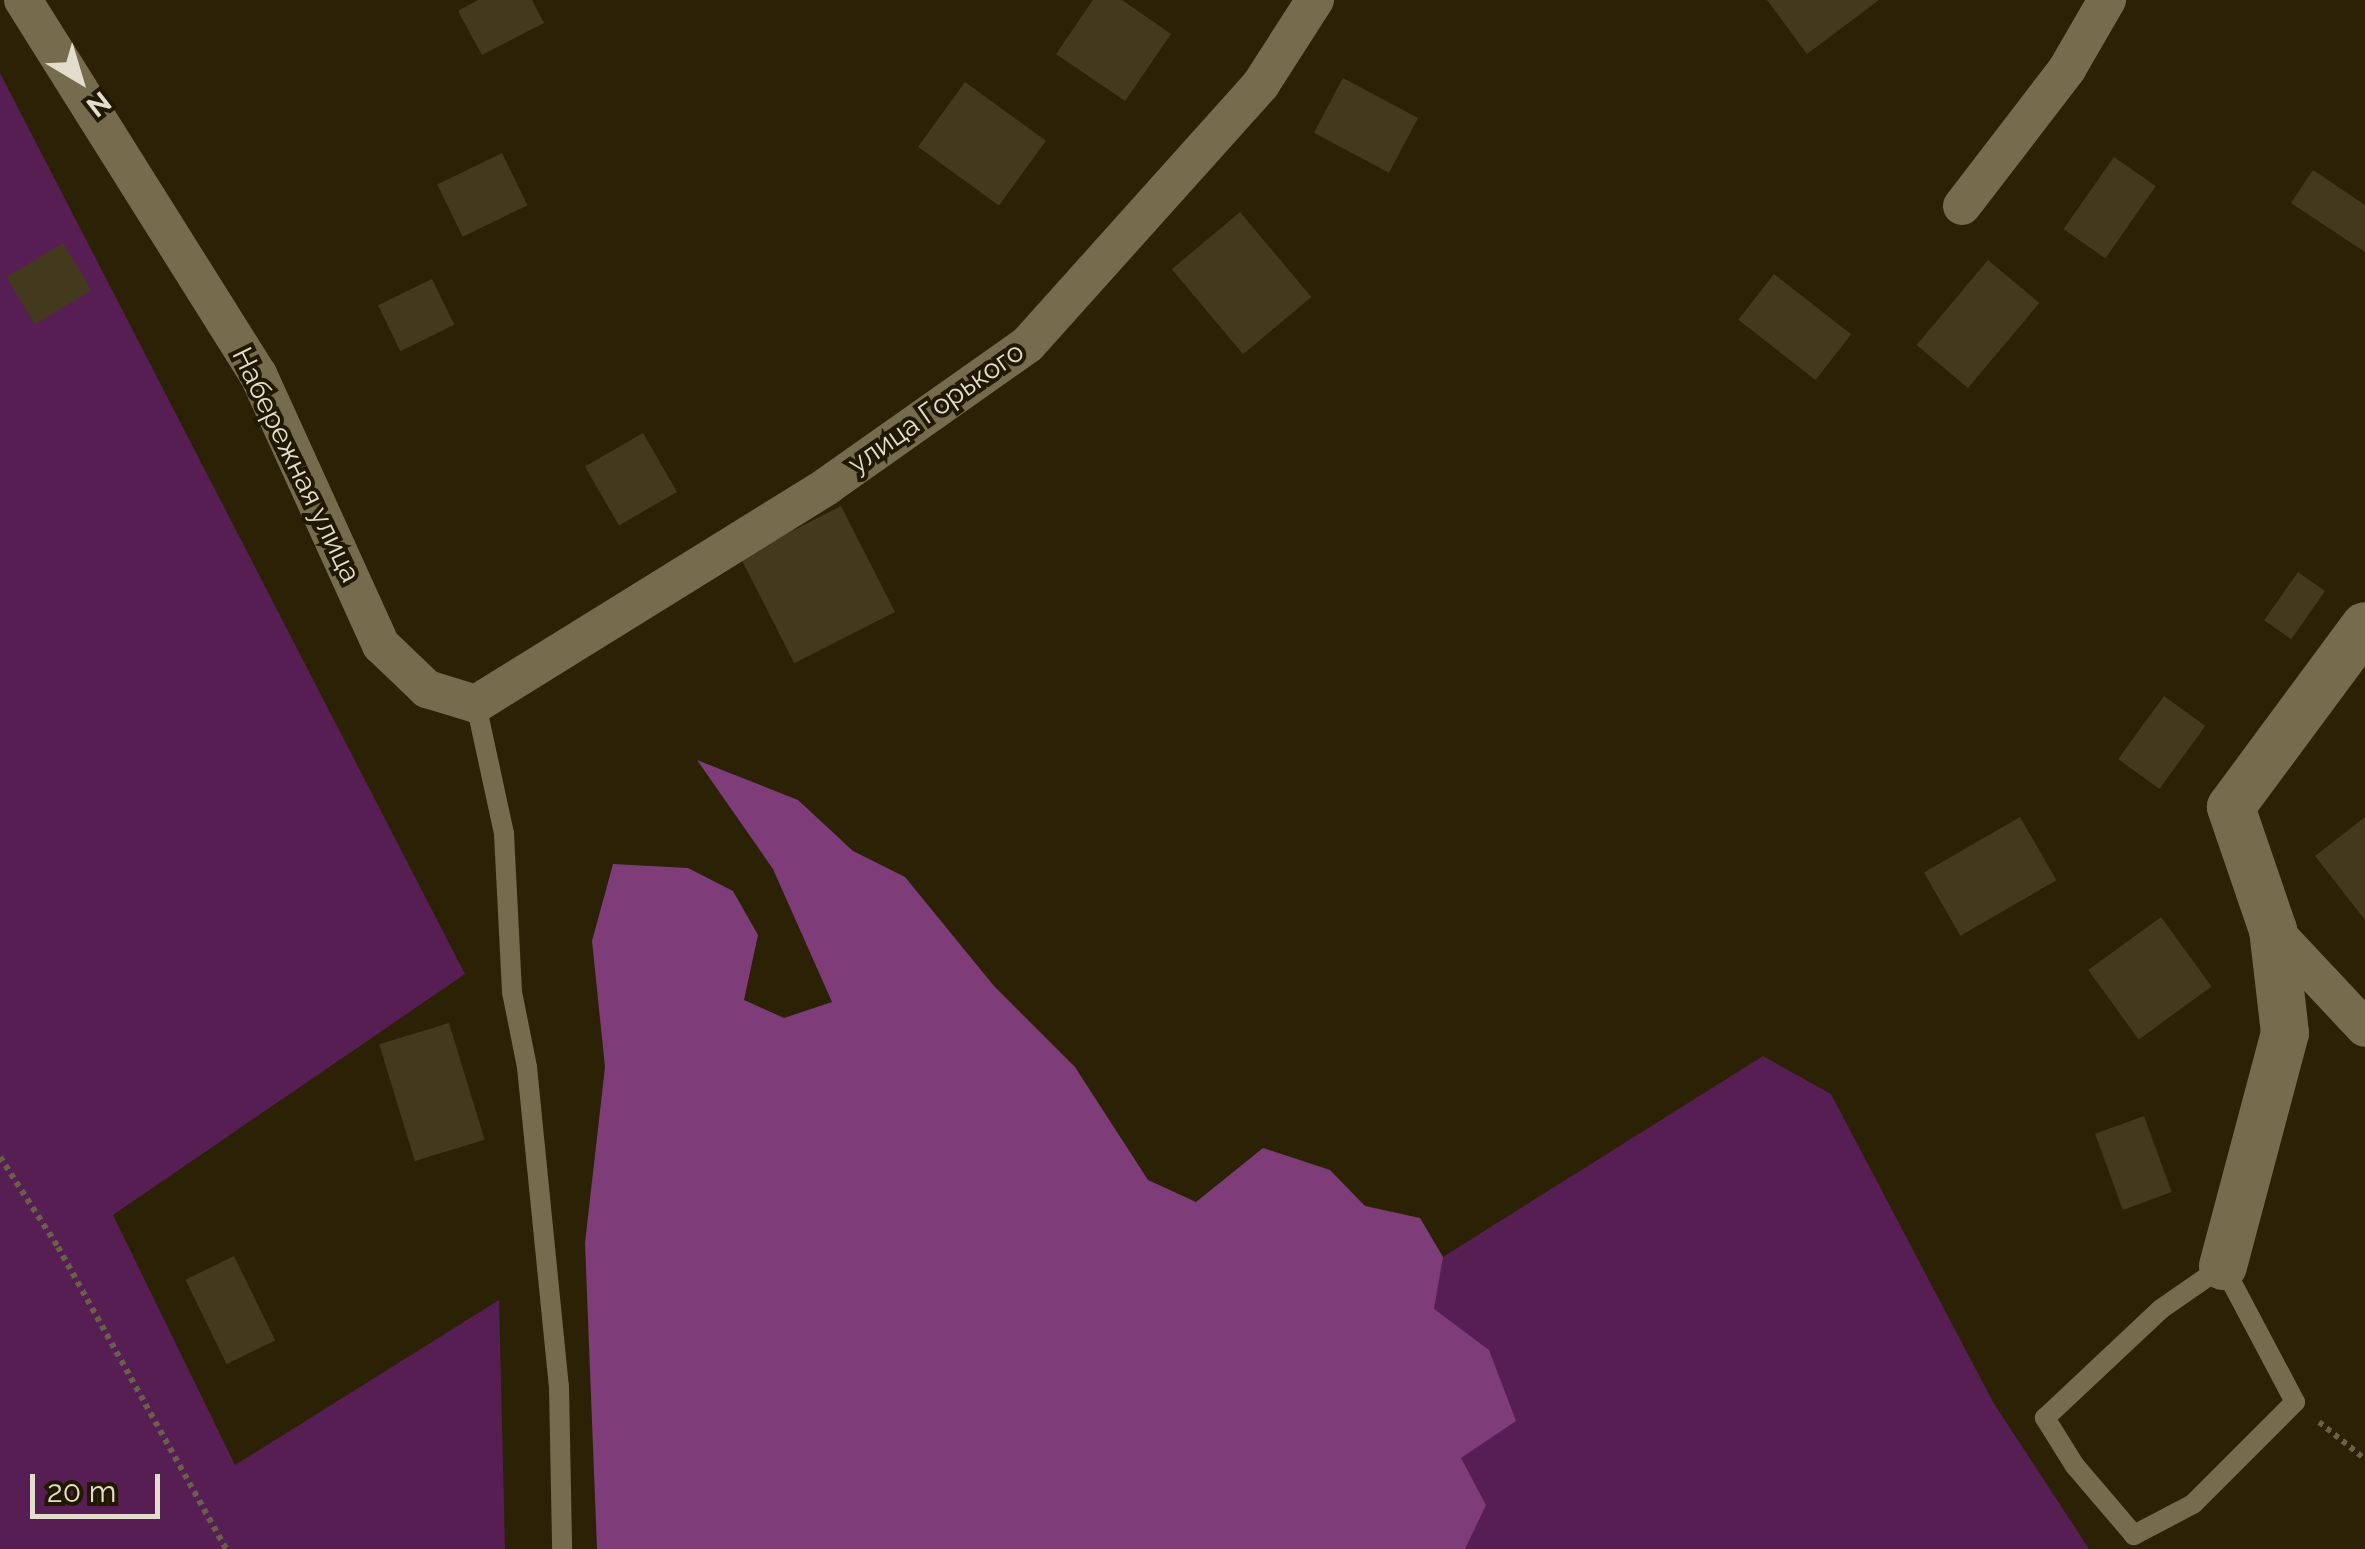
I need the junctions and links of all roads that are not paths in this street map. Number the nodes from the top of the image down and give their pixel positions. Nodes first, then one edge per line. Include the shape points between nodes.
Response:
1 (23, 0) edge
2 (1315, 0) edge
3 (2107, 0) edge
4 (1962, 206) dead end
5 (2365, 626) edge
6 (476, 704) junction
7 (2273, 930) junction
8 (2365, 1028) edge
9 (2223, 1266) junction
10 (562, 1549) edge

1 - 6 street, Набережная улица via 258,374 381,645 428,689
2 - 6 street, улица Горького via 1260,84 1028,344 827,486
3 - 4 street via 2067,69
5 - 7 street via 2231,806
6 - 10 lane via 504,834 512,992 527,1068 559,1386
7 - 8 street
7 - 9 street via 2285,1033
9 - 9 lane via 2295,1402 2193,1504 2134,1536 2045,1418 2161,1309

